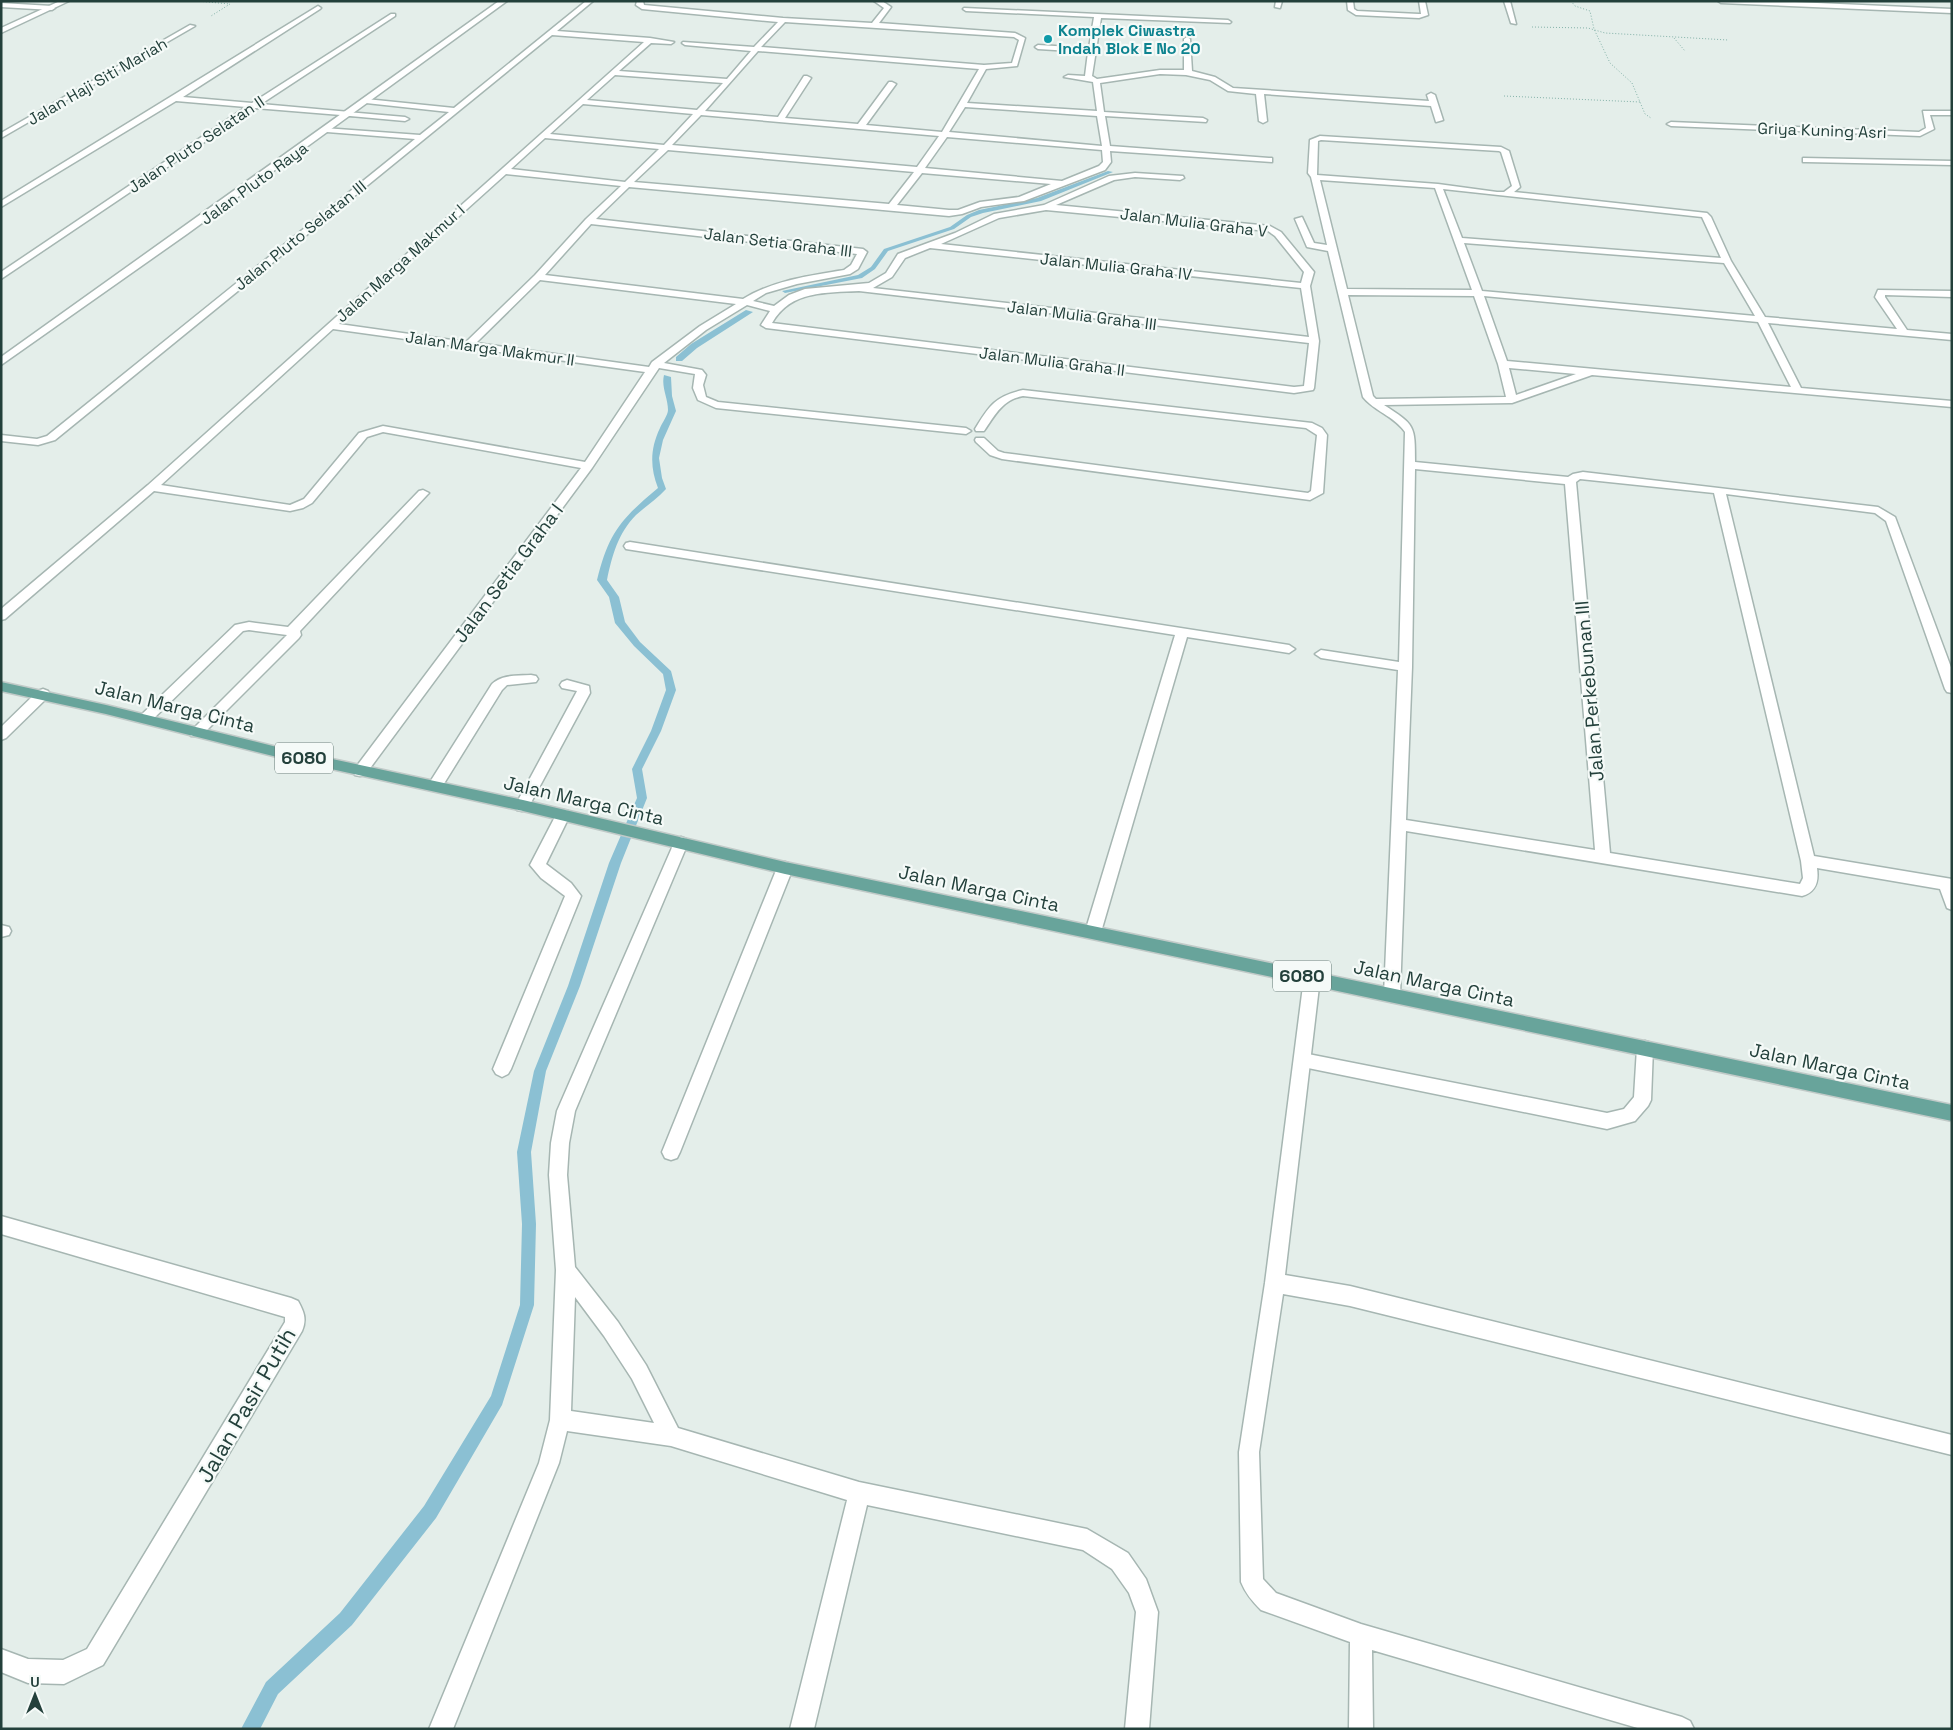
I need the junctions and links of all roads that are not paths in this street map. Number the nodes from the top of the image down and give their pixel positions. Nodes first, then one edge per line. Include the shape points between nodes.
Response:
1 (66, 1) edge
2 (504, 1) edge
3 (590, 1) edge
4 (640, 1) edge
5 (877, 1) edge
6 (1350, 1) edge
7 (1422, 1) edge
8 (1507, 1) edge
9 (1721, 1) edge
10 (1, 5) edge
11 (52, 8) junction
12 (318, 8) dead end
13 (966, 8) dead end
14 (1952, 11) edge
15 (393, 15) dead end
16 (1098, 16) junction
17 (782, 20) junction
18 (1228, 22) dead end
19 (1514, 23) road end
20 (874, 25) junction
21 (192, 26) road end
22 (1, 32) edge
23 (552, 33) junction
24 (650, 40) junction
25 (1187, 40) dead end
26 (672, 42) dead end
27 (685, 43) dead end
28 (1038, 47) dead end
29 (756, 49) junction
30 (1091, 50) junction
31 (984, 67) junction
32 (613, 73) junction
33 (1188, 73) junction
34 (1068, 77) dead end
35 (807, 78) dead end
36 (1093, 80) junction
37 (729, 81) junction
38 (892, 84) dead end
39 (1260, 93) junction
40 (1431, 95) dead end
41 (175, 98) junction
42 (366, 102) junction
43 (581, 102) junction
44 (1434, 104) junction
45 (964, 105) junction
46 (253, 106) junction
47 (454, 110) junction
48 (700, 111) junction
49 (1952, 113) edge
50 (350, 114) junction
51 (1101, 114) junction
52 (405, 119) dead end
53 (780, 119) junction
54 (1203, 120) dead end
55 (1439, 120) dead end
56 (1263, 122) dead end
57 (1671, 124) road end
58 (861, 126) junction
59 (327, 130) junction
60 (946, 134) junction
61 (1, 136) edge
62 (544, 136) junction
63 (421, 137) junction
64 (668, 145) junction
65 (1106, 149) junction
66 (1269, 160) dead end
67 (1806, 160) dead end
68 (1952, 164) edge
69 (921, 170) junction
70 (503, 171) junction
71 (1315, 177) junction
72 (1180, 178) dead end
73 (1066, 183) junction
74 (625, 184) junction
75 (1438, 186) junction
76 (1516, 187) junction
77 (1506, 194) junction
78 (1, 205) edge
79 (891, 207) junction
80 (1046, 207) junction
81 (1635, 208) junction
82 (1299, 219) dead end
83 (589, 221) junction
84 (1459, 240) junction
85 (927, 245) junction
86 (1333, 250) junction
87 (1727, 261) junction
88 (1, 276) edge
89 (538, 277) junction
90 (1305, 286) junction
91 (849, 288) junction
92 (1344, 292) junction
93 (1477, 294) junction
94 (1952, 294) edge
95 (745, 302) junction
96 (776, 310) junction
97 (1762, 320) junction
98 (330, 326) junction
99 (1904, 332) junction
100 (1952, 337) edge
101 (1314, 341) junction
102 (467, 346) junction
103 (1, 362) edge
104 (1503, 364) junction
105 (654, 367) junction
106 (1591, 372) junction
107 (1798, 390) junction
108 (1512, 400) junction
109 (1372, 402) junction
110 (1952, 404) edge
111 (980, 435) junction
112 (1, 438) edge
113 (588, 466) junction
114 (1409, 466) junction
115 (1570, 481) junction
116 (152, 487) junction
117 (1719, 490) junction
118 (423, 493) dead end
119 (630, 546) dead end
120 (1, 616) edge
121 (291, 632) junction
122 (1182, 633) junction
123 (1289, 649) dead end
124 (1322, 654) dead end
125 (1945, 654) edge
126 (1405, 667) junction
127 (531, 679) dead end
128 (567, 685) dead end
129 (1, 686) edge
130 (1952, 689) edge
131 (43, 694) junction
132 (145, 719) junction
133 (196, 733) junction
134 (1, 735) edge
135 (360, 771) junction
136 (435, 786) junction
137 (522, 806) junction
138 (564, 815) junction
139 (1399, 824) junction
140 (682, 843) junction
141 (1603, 856) junction
142 (1808, 862) junction
143 (786, 868) junction
144 (1949, 885) edge
145 (1952, 904) edge
146 (1093, 932) junction
147 (1312, 978) junction
148 (1392, 995) junction
149 (1645, 1048) junction
150 (1303, 1060) junction
151 (502, 1069) dead end
152 (1952, 1113) edge
153 (671, 1152) dead end
154 (1, 1225) edge
155 (566, 1270) junction
156 (1275, 1282) junction
157 (560, 1420) junction
158 (671, 1436) junction
159 (1952, 1445) edge
160 (859, 1493) junction
161 (1361, 1635) junction
162 (1, 1660) edge
163 (441, 1729) edge
164 (802, 1729) edge
165 (1136, 1729) edge
166 (1361, 1729) edge
167 (1682, 1729) edge

1 - 11 street
2 - 42 street, Jalan Pluto Raya
3 - 23 street, Jalan Pluto Selatan III
4 - 17 street via 642,7
5 - 20 street via 888,7
6 - 7 street via 1353,12 1419,16 1425,15
8 - 19 street
9 - 14 street
10 - 11 street
11 - 22 street
12 - 41 street
13 - 16 street
15 - 46 street, Jalan Pluto Selatan II
16 - 18 street
16 - 30 street
17 - 20 street
17 - 29 street
20 - 31 street via 1016,35 1023,39 1015,65
21 - 61 street, Jalan Haji Siti Mariah
23 - 24 street
23 - 47 street, Jalan Pluto Selatan III
24 - 26 street
24 - 32 street, Jalan Marga Makmur I
25 - 33 street
27 - 29 street
28 - 30 street
29 - 31 street
29 - 37 street
30 - 36 street via 1088,72
31 - 45 street
32 - 37 street
32 - 43 street, Jalan Marga Makmur I
33 - 36 street via 1151,72
33 - 39 street via 1215,79 1228,89
34 - 36 street
35 - 53 street
36 - 51 street
37 - 48 street
38 - 58 street
39 - 44 street
39 - 56 street
40 - 44 street
41 - 46 street
41 - 78 street
42 - 47 street
42 - 50 street, Jalan Pluto Raya
43 - 48 street
43 - 62 street, Jalan Marga Makmur I
44 - 55 street
45 - 51 street
45 - 60 street
46 - 50 street
46 - 88 street, Jalan Pluto Selatan II
47 - 63 street, Jalan Pluto Selatan III
48 - 53 street
48 - 64 street
49 - 57 street, Griya Kuning Asri via 1926,113 1930,129 1920,134
50 - 52 street
50 - 59 street, Jalan Pluto Raya
51 - 54 street
51 - 65 street
53 - 58 street
58 - 60 street
59 - 63 street
59 - 103 street, Jalan Pluto Raya
60 - 65 street
60 - 69 street
62 - 64 street
62 - 70 street, Jalan Marga Makmur I
63 - 112 street, Jalan Pluto Selatan III via 51,438 38,442
64 - 69 street
64 - 74 street
65 - 66 street
65 - 73 street via 1107,162 1102,168
67 - 68 street, Griya Kuning Asri
69 - 73 street
69 - 79 street
70 - 74 street
70 - 98 street, Jalan Marga Makmur I
71 - 75 street
71 - 76 street via 1312,173 1314,140 1320,138 1501,149 1505,151
71 - 86 street
72 - 80 street via 1135,175 1112,178
73 - 79 street via 1021,199 949,213
74 - 79 street
74 - 83 street
75 - 77 street
75 - 84 street
76 - 77 street
76 - 81 street via 1618,196 1631,200
77 - 81 street
80 - 85 street via 997,216 958,235
80 - 90 street, Jalan Mulia Graha V via 1270,229 1309,270
81 - 87 street via 1704,215
82 - 86 street via 1310,245
83 - 89 street
83 - 95 street, Jalan Setia Graha III via 863,252 856,267 847,272 777,286
84 - 87 street
84 - 93 street
85 - 90 street, Jalan Mulia Graha IV
85 - 91 street via 901,256 894,270 877,284
86 - 92 street
87 - 97 street
89 - 95 street
89 - 102 street
90 - 101 street
91 - 96 street via 794,296
91 - 101 street, Jalan Mulia Graha III
92 - 93 street
92 - 109 street via 1368,397
93 - 97 street
93 - 104 street
94 - 99 street via 1881,292 1880,296
95 - 96 street
95 - 105 street, Jalan Setia Graha I via 703,328
96 - 101 street, Jalan Mulia Graha II via 767,322 768,327 1294,390 1309,388 1311,384
97 - 99 street
97 - 107 street
98 - 102 street, Jalan Marga Makmur II
98 - 116 street, Jalan Marga Makmur I
99 - 100 street
102 - 105 street, Jalan Marga Makmur II
104 - 106 street
104 - 108 street
105 - 111 street, Jalan Marga Makmur II via 698,372 701,375 698,389 702,400 716,405 966,431 966,438 972,440
105 - 113 street, Jalan Setia Graha I
106 - 107 street
106 - 108 street
107 - 110 street
108 - 109 street
109 - 114 street via 1407,426 1410,432
111 - 111 street via 998,402 1015,394 1032,393 1308,425 1322,435 1317,494 1310,498 1002,456 992,451
113 - 116 street via 383,428 363,435 308,501 299,506 290,508
113 - 135 street, Jalan Setia Graha I
114 - 115 street
114 - 126 street
115 - 117 street via 1583,475
115 - 141 street, Jalan Perkebunan III
116 - 120 street, Jalan Marga Makmur I
117 - 125 street via 1878,510 1886,514 1891,519
117 - 142 street
118 - 121 street
119 - 122 street
121 - 132 street via 249,626 239,628
121 - 133 street via 295,635
122 - 123 street
122 - 146 street
124 - 126 street
125 - 130 street
126 - 139 street
127 - 136 street via 503,681 497,687
128 - 137 street via 584,689
129 - 131 main road, Jalan Marga Cinta / 6080
131 - 132 main road, Jalan Marga Cinta / 6080
131 - 134 street
132 - 133 main road, Jalan Marga Cinta / 6080
133 - 135 main road, Jalan Marga Cinta / 6080
135 - 136 main road, Jalan Marga Cinta / 6080
136 - 137 main road, Jalan Marga Cinta / 6080
137 - 138 main road, Jalan Marga Cinta / 6080
138 - 140 main road, Jalan Marga Cinta / 6080
138 - 151 street via 538,865 570,889 573,896
139 - 141 street
139 - 148 street
140 - 143 main road, Jalan Marga Cinta / 6080
140 - 155 street via 566,1111 558,1175
141 - 142 street via 1802,890 1811,883
142 - 144 street
143 - 146 main road, Jalan Marga Cinta / 6080
143 - 153 street
144 - 145 street
146 - 147 main road, Jalan Marga Cinta / 6080
147 - 148 main road, Jalan Marga Cinta / 6080
147 - 150 street
148 - 149 main road, Jalan Marga Cinta / 6080
149 - 150 street via 1642,1100 1629,1115 1607,1121
149 - 152 main road, Jalan Marga Cinta / 6080
150 - 156 street
154 - 162 street, Jalan Pasir Putih via 291,1308 295,1315 295,1324 95,1656 64,1672 28,1671
155 - 157 street
155 - 158 street via 639,1372
156 - 159 street via 1350,1296
156 - 161 street via 1249,1452 1252,1582 1269,1602
157 - 158 street
157 - 163 street via 549,1463
158 - 160 street
160 - 164 street
160 - 165 street via 1087,1540 1120,1561 1138,1587 1146,1612
161 - 166 street
161 - 167 street

